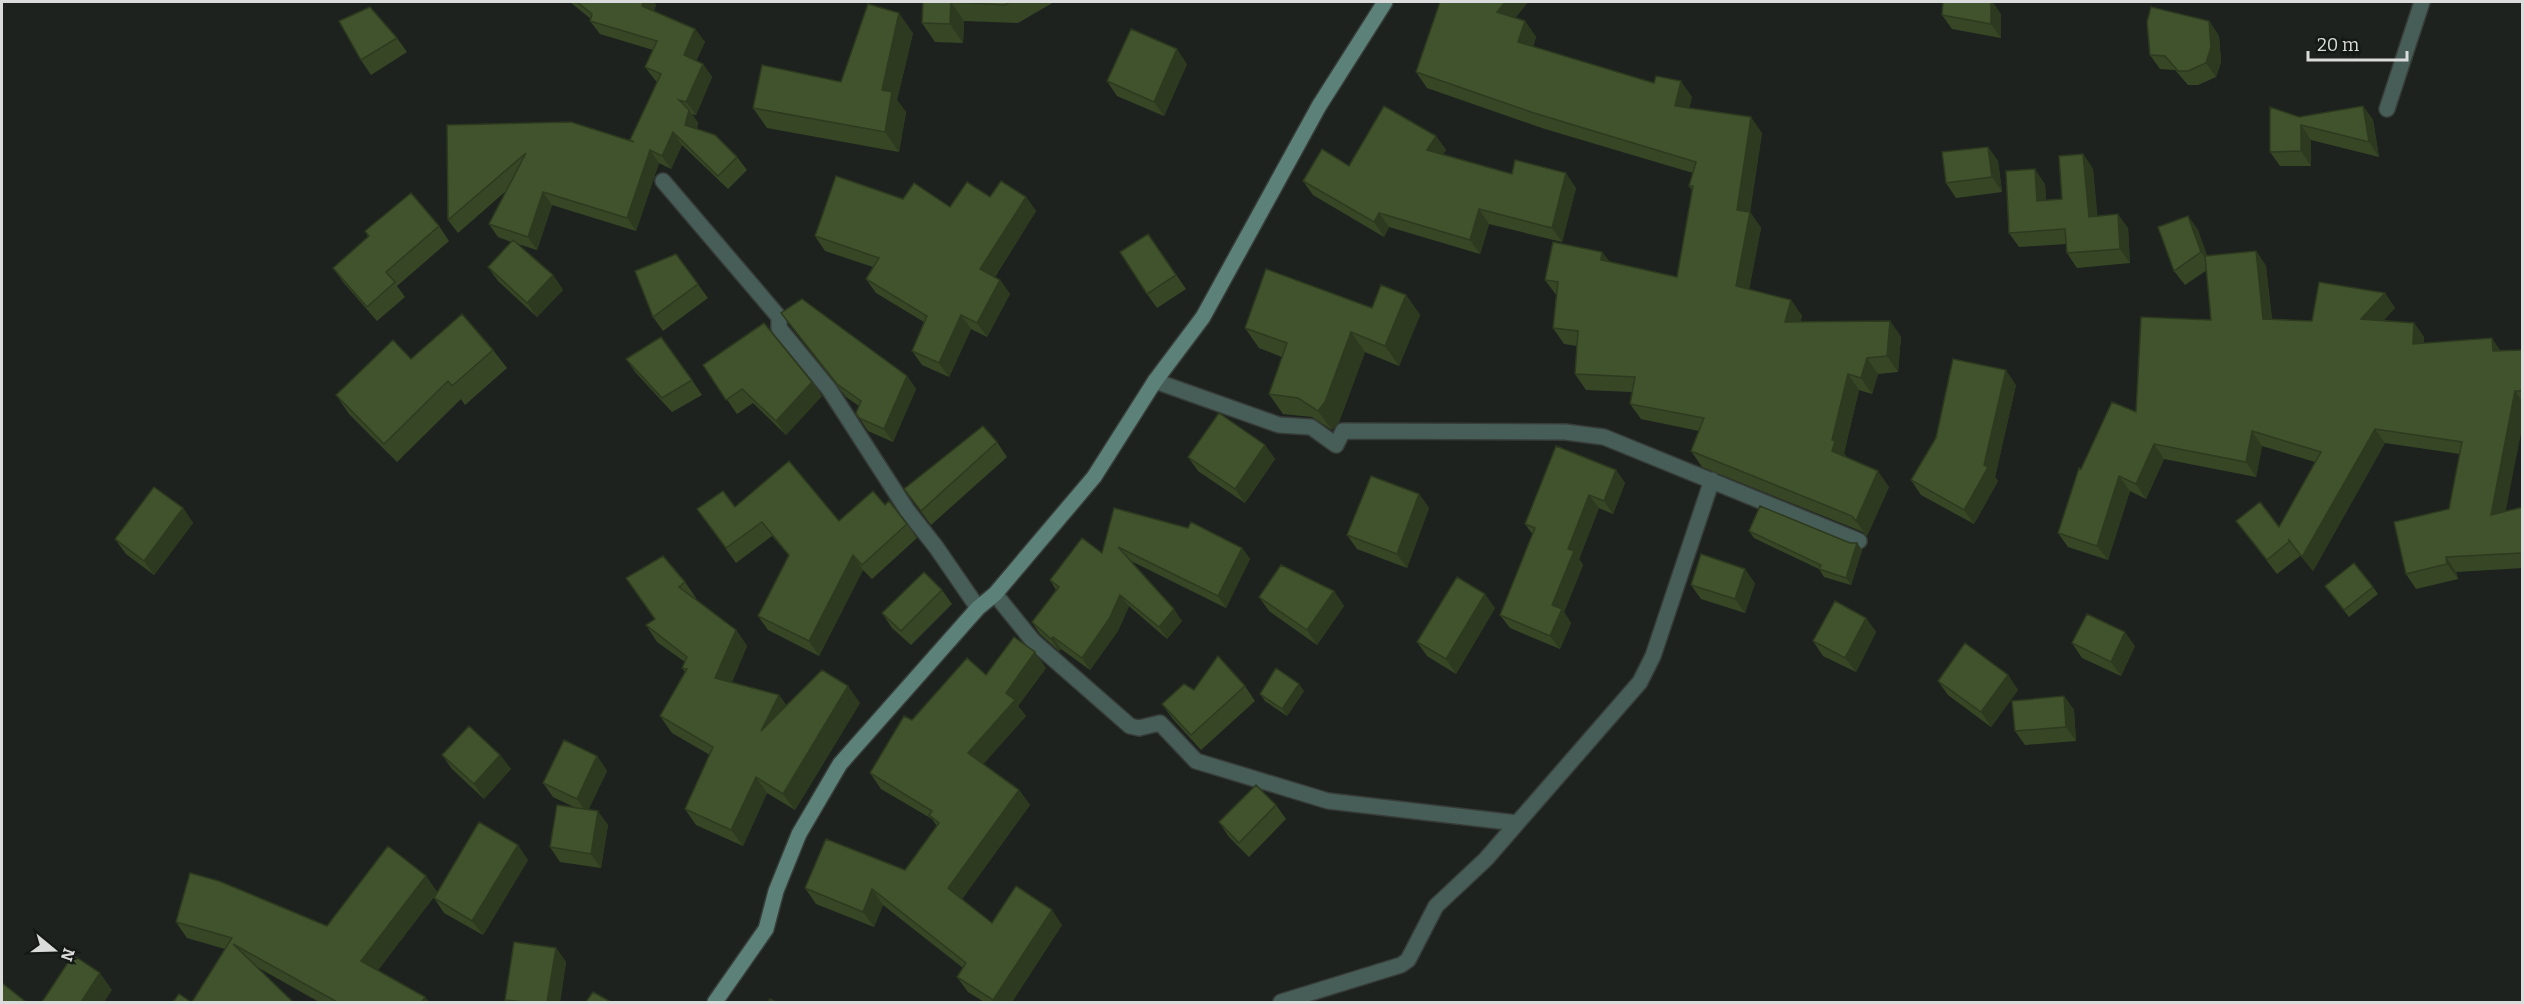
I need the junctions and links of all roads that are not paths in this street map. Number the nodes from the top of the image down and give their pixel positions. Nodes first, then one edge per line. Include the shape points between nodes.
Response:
1 (1385, 2) edge
2 (2422, 2) edge
3 (2386, 109) dead end
4 (663, 181) dead end
5 (1155, 381) junction
6 (1712, 480) junction
7 (1859, 541) edge
8 (995, 594) junction
9 (978, 608) junction
10 (1516, 823) junction
11 (715, 1002) edge
12 (1281, 1002) edge

1 - 5 street via 1319,106 1203,317
2 - 3 street
4 - 9 street via 778,317 779,328 829,390 907,510
5 - 6 street via 1280,425 1311,428 1336,445 1343,431 1585,433 1624,443
5 - 8 street via 1095,477
6 - 7 street
6 - 10 street via 1648,669
8 - 9 street
8 - 10 street via 1033,641 1130,726 1160,723 1196,761 1336,802
9 - 11 street via 840,764 799,834 776,891 766,929
10 - 12 street via 1486,859 1436,906 1412,954 1401,965

